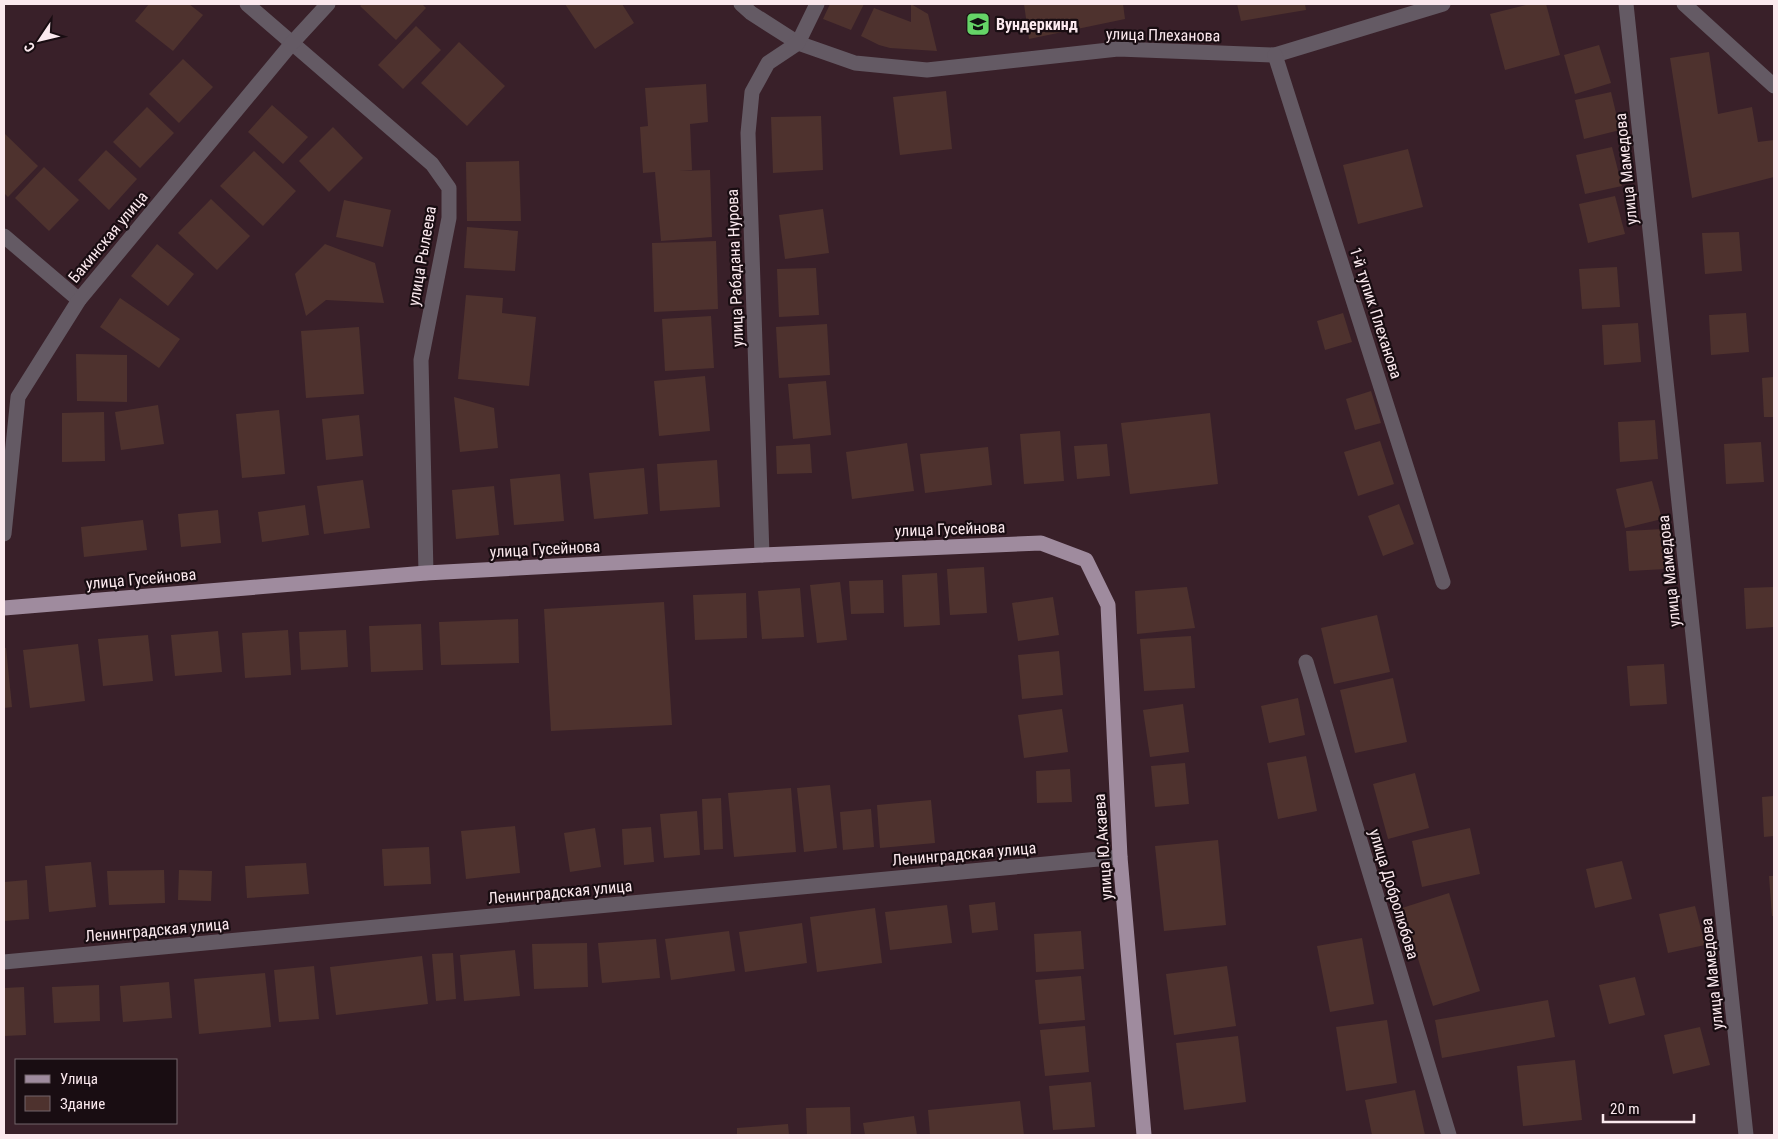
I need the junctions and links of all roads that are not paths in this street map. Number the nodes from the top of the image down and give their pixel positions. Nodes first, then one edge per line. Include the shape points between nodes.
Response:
1 (247, 4) edge
2 (328, 4) edge
3 (741, 4) edge
4 (817, 4) edge
5 (1443, 4) edge
6 (1626, 4) edge
7 (1684, 4) edge
8 (293, 42) junction
9 (798, 43) junction
10 (1274, 55) junction
11 (1774, 86) edge
12 (4, 236) edge
13 (79, 300) junction
14 (8, 449) edge
15 (4, 534) edge
16 (762, 555) junction
17 (1086, 560) joint
18 (426, 572) junction
19 (1443, 582) dead end
20 (4, 608) edge
21 (1306, 662) dead end
22 (1120, 857) junction
23 (4, 962) edge
24 (1144, 1135) edge
25 (1449, 1135) edge
26 (1746, 1135) edge

1 - 8 street, улица Рылеева
2 - 8 street, Бакинская улица
3 - 9 street, улица Плеханова
4 - 9 street
5 - 10 street, улица Плеханова
6 - 26 street, улица Мамедова
7 - 11 street
8 - 13 street, Бакинская улица
8 - 18 street, улица Рылеева via 432,164 449,188 449,218 421,360
9 - 10 street, улица Плеханова via 855,63 926,70 1118,49
9 - 16 street, улица Рабадана Нурова via 768,63 752,92 748,133
10 - 19 street, 1-й тупик Плеханова
12 - 13 street
13 - 14 street, Бакинская улица via 18,397
14 - 15 street, Бакинская улица
16 - 17 main road, улица Гусейнова via 1041,543
16 - 18 main road, улица Гусейнова
17 - 22 main road, улица Ю.Акаева via 1108,605
18 - 20 main road, улица Гусейнова
21 - 25 street, улица Добролюбова
22 - 23 street, Ленинградская улица
22 - 24 main road, улица Ю.Акаева

